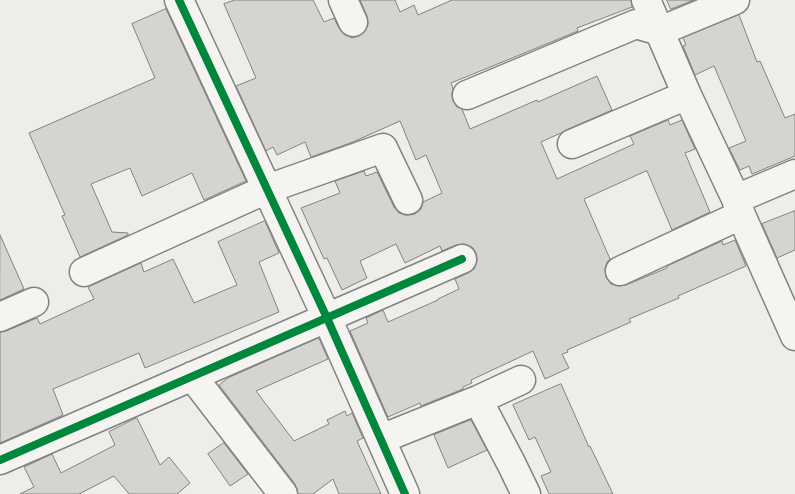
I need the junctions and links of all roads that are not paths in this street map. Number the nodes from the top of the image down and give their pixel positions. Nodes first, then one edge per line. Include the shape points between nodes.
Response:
1 (179, 0) edge
2 (646, 0) edge
3 (735, 0) edge
4 (660, 31) junction
5 (467, 95) dead end
6 (687, 95) junction
7 (572, 144) dead end
8 (795, 174) edge
9 (267, 189) junction
10 (408, 200) dead end
11 (739, 207) junction
12 (462, 259) dead end
13 (620, 271) dead end
14 (84, 272) dead end
15 (34, 302) dead end
16 (0, 317) edge
17 (327, 318) junction
18 (795, 336) edge
19 (192, 376) junction
20 (521, 380) dead end
21 (478, 400) junction
22 (381, 439) junction
23 (0, 460) edge
24 (283, 494) edge
25 (405, 494) edge
26 (526, 494) edge

1 - 9 street
2 - 4 street
3 - 4 street
4 - 5 street via 636,24
4 - 6 street
6 - 7 street
6 - 11 street
8 - 11 street
9 - 10 street via 382,148
9 - 14 street
9 - 17 street
11 - 13 street
11 - 18 street
12 - 17 street
15 - 16 street
17 - 19 street
17 - 22 street
19 - 23 street
19 - 24 street
20 - 21 street
21 - 22 street
21 - 26 street
22 - 25 street

